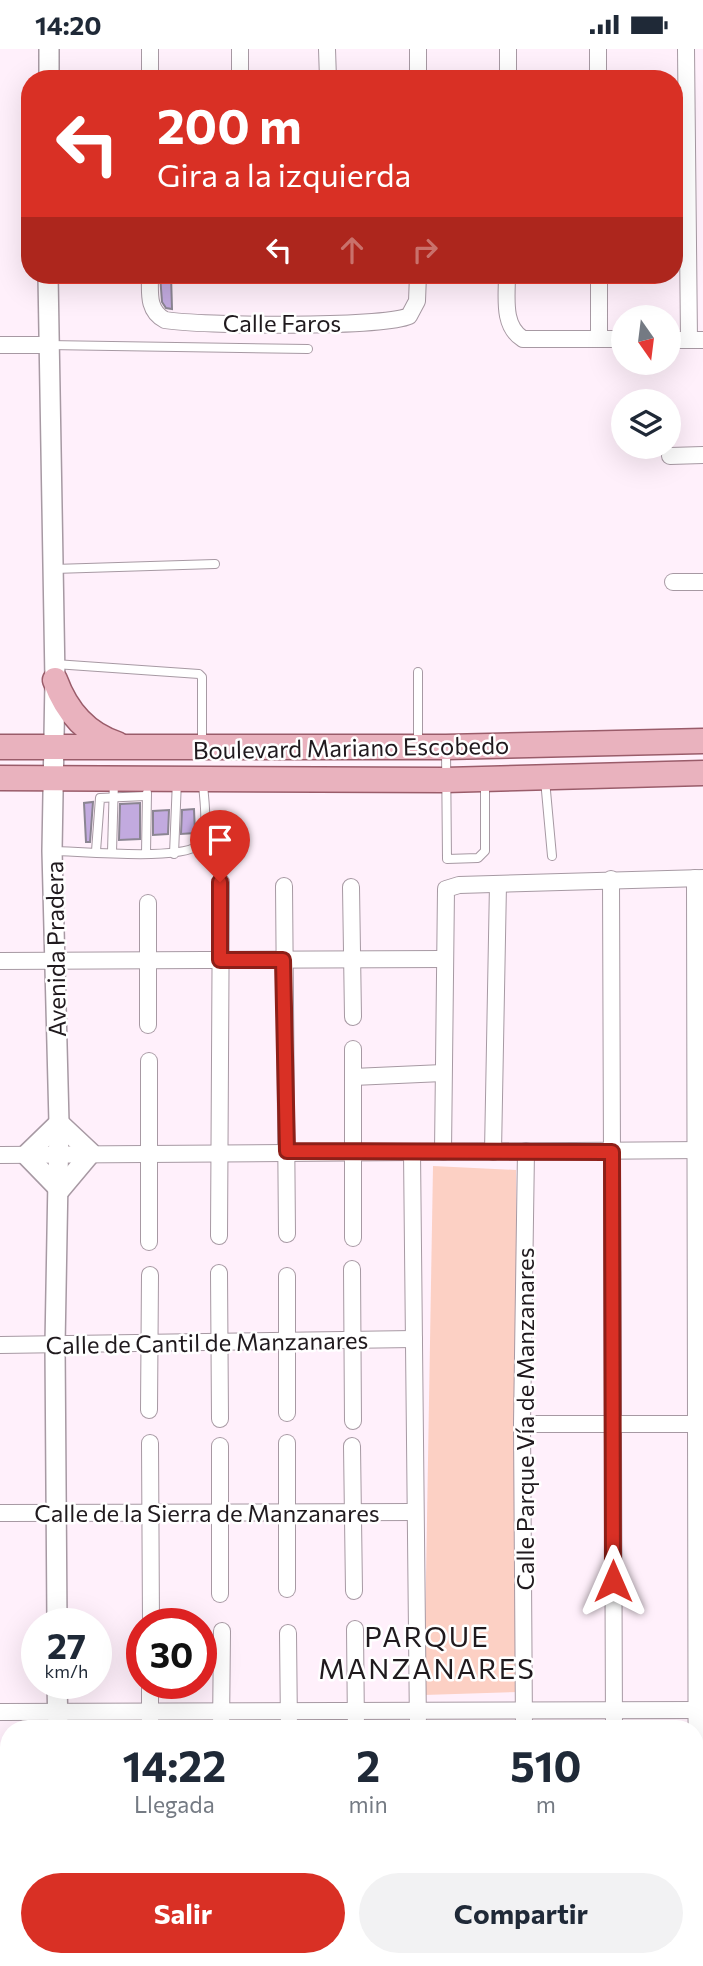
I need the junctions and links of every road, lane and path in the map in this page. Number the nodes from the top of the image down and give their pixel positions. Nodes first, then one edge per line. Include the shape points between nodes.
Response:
1 (49, 49) edge
2 (150, 49) edge
3 (240, 49) edge
4 (327, 49) edge
5 (418, 49) edge
6 (508, 49) edge
7 (598, 49) edge
8 (686, 49) edge
9 (49, 70) edge
10 (150, 70) edge
11 (240, 70) edge
12 (328, 70) edge
13 (418, 70) edge
14 (508, 70) edge
15 (598, 70) edge
16 (48, 284) edge
17 (150, 284) edge
18 (418, 284) edge
19 (508, 284) edge
20 (599, 284) edge
21 (599, 338) junction
22 (611, 338) edge
23 (696, 340) edge
24 (0, 345) edge
25 (47, 345) junction
26 (308, 349) dead end
27 (703, 455) edge
28 (681, 456) edge
29 (215, 564) dead end
30 (52, 569) junction
31 (673, 582) dead end
32 (703, 582) edge
33 (55, 672) junction
34 (418, 673) dead end
35 (703, 741) edge
36 (54, 746) junction
37 (0, 747) edge
38 (418, 747) junction
39 (446, 747) junction
40 (131, 749) junction
41 (202, 749) junction
42 (703, 773) edge
43 (54, 777) junction
44 (177, 777) junction
45 (203, 777) junction
46 (545, 777) junction
47 (0, 778) edge
48 (485, 779) junction
49 (445, 780) junction
50 (114, 787) junction
51 (147, 787) junction
52 (52, 851) junction
53 (96, 851) junction
54 (112, 852) junction
55 (146, 853) junction
56 (174, 854) junction
57 (552, 856) dead end
58 (699, 878) edge
59 (611, 879) junction
60 (220, 882) dead end
61 (498, 884) junction
62 (284, 886) dead end
63 (351, 887) dead end
64 (148, 904) dead end
65 (443, 959) junction
66 (55, 960) junction
67 (148, 960) junction
68 (220, 960) junction
69 (283, 960) junction
70 (353, 960) junction
71 (0, 961) edge
72 (354, 1017) dead end
73 (148, 1025) dead end
74 (353, 1049) dead end
75 (149, 1062) dead end
76 (443, 1073) junction
77 (353, 1077) junction
78 (59, 1123) junction
79 (700, 1150) edge
80 (287, 1151) junction
81 (526, 1151) junction
82 (412, 1152) junction
83 (443, 1152) junction
84 (493, 1152) junction
85 (612, 1152) junction
86 (91, 1153) junction
87 (149, 1153) junction
88 (221, 1153) junction
89 (352, 1153) junction
90 (0, 1155) edge
91 (26, 1155) junction
92 (59, 1155) junction
93 (60, 1190) junction
94 (287, 1234) dead end
95 (219, 1236) dead end
96 (353, 1238) dead end
97 (149, 1242) dead end
98 (352, 1269) dead end
99 (219, 1273) dead end
100 (150, 1275) dead end
101 (287, 1276) dead end
102 (415, 1339) junction
103 (353, 1340) junction
104 (221, 1341) junction
105 (287, 1341) junction
106 (150, 1342) junction
107 (0, 1345) edge
108 (55, 1345) junction
109 (149, 1410) dead end
110 (287, 1413) dead end
111 (220, 1419) dead end
112 (353, 1421) dead end
113 (612, 1423) junction
114 (522, 1424) junction
115 (699, 1424) edge
116 (150, 1443) dead end
117 (287, 1443) dead end
118 (220, 1446) dead end
119 (352, 1446) dead end
120 (287, 1511) junction
121 (352, 1512) junction
122 (415, 1512) junction
123 (0, 1513) edge
124 (56, 1513) junction
125 (221, 1513) junction
126 (152, 1514) junction
127 (287, 1589) dead end
128 (354, 1591) dead end
129 (220, 1594) dead end
130 (57, 1608) edge
131 (151, 1608) edge
132 (355, 1629) dead end
133 (222, 1631) dead end
134 (288, 1633) dead end
135 (57, 1699) edge
136 (150, 1699) edge
137 (701, 1710) edge
138 (524, 1711) junction
139 (0, 1712) edge
140 (418, 1712) junction
141 (614, 1712) junction
142 (52, 1720) edge
143 (58, 1720) edge
144 (150, 1720) edge
145 (221, 1720) edge
146 (289, 1720) edge
147 (356, 1720) edge
148 (363, 1720) edge
149 (418, 1720) edge
150 (524, 1720) edge
151 (614, 1720) edge

1 - 9 street
2 - 10 street
3 - 11 street
4 - 12 street
5 - 13 street
6 - 14 street
7 - 15 street
8 - 23 street
16 - 25 street, Avenida Pradera
17 - 18 street, Calle Faros via 156,316 176,322 292,323 409,316 417,301
19 - 21 street via 508,314 515,334 523,339
20 - 21 street
21 - 22 street
24 - 25 street
25 - 26 lane
25 - 30 street, Avenida Pradera
27 - 28 street
29 - 30 lane
30 - 33 street, Avenida Pradera
31 - 32 street
33 - 36 street, Avenida Pradera
33 - 40 main road via 66,703 90,732
33 - 41 lane via 202,675
34 - 38 lane
35 - 39 main road, Boulevard Mariano Escobedo
36 - 37 main road, Boulevard Mariano Escobedo
36 - 40 main road, Boulevard Mariano Escobedo
36 - 43 street, Avenida Pradera
38 - 39 main road, Boulevard Mariano Escobedo
38 - 41 main road, Boulevard Mariano Escobedo
39 - 49 lane
40 - 41 main road, Boulevard Mariano Escobedo
42 - 46 main road, Boulevard Mariano Escobedo
43 - 47 main road, Boulevard Mariano Escobedo
43 - 50 main road, Boulevard Mariano Escobedo
43 - 52 street, Avenida Pradera
44 - 45 main road, Boulevard Mariano Escobedo
44 - 51 main road, Boulevard Mariano Escobedo
44 - 56 lane
45 - 49 main road, Boulevard Mariano Escobedo
45 - 56 lane via 201,842 194,850
46 - 48 main road, Boulevard Mariano Escobedo
46 - 57 lane
48 - 49 main road, Boulevard Mariano Escobedo
48 - 49 lane via 485,851 478,858 452,861 446,853
50 - 51 main road, Boulevard Mariano Escobedo
50 - 53 lane via 98,804
50 - 54 lane
51 - 55 lane
52 - 53 lane
52 - 66 street, Avenida Pradera
53 - 54 lane
54 - 55 lane
55 - 56 lane
58 - 59 street
58 - 79 street
59 - 61 street
59 - 85 street
60 - 68 street
61 - 65 street via 446,889
61 - 84 street
62 - 69 street
63 - 70 street
64 - 67 street
65 - 70 street
65 - 76 street
66 - 67 street
66 - 71 street
66 - 78 street, Avenida Pradera
67 - 68 street
67 - 73 street
68 - 69 street
68 - 88 street
69 - 70 street
69 - 80 street
70 - 72 street
74 - 77 street
75 - 87 street
76 - 77 street
76 - 83 street
77 - 89 street
78 - 86 street
78 - 91 street
78 - 92 street, Avenida Pradera
79 - 85 street
79 - 115 street
80 - 88 street
80 - 89 street
80 - 94 street
81 - 84 street
81 - 85 street
81 - 114 street, Calle Parque Vía de Manzanares
82 - 83 street
82 - 89 street
82 - 102 street
83 - 84 street
85 - 113 street
86 - 87 street
86 - 92 street
86 - 93 street
87 - 88 street
87 - 97 street
88 - 95 street
89 - 96 street
90 - 91 street
91 - 92 street
91 - 93 street
92 - 93 street, Avenida Pradera
93 - 108 street, Avenida Pradera
98 - 103 street
99 - 104 street
100 - 106 street
101 - 105 street
102 - 103 street, Calle de Cantil de Manzanares
102 - 122 street
103 - 105 street, Calle de Cantil de Manzanares
103 - 112 street
104 - 105 street, Calle de Cantil de Manzanares
104 - 106 street, Calle de Cantil de Manzanares
104 - 111 street
105 - 110 street
106 - 108 street, Calle de Cantil de Manzanares
106 - 109 street
107 - 108 street, Calle de Cantil de Manzanares
108 - 124 street, Avenida Pradera
113 - 114 street
113 - 115 street
113 - 141 street
114 - 138 street, Calle Parque Vía de Manzanares
115 - 137 street
116 - 126 street
117 - 120 street
118 - 125 street
119 - 121 street
120 - 121 street, Calle de la Sierra de Manzanares
120 - 125 street, Calle de la Sierra de Manzanares
120 - 127 street
121 - 122 street, Calle de la Sierra de Manzanares
121 - 128 street
122 - 140 street
123 - 124 street, Calle de la Sierra de Manzanares
124 - 126 street, Calle de la Sierra de Manzanares
124 - 130 street, Avenida Pradera
125 - 126 street, Calle de la Sierra de Manzanares
125 - 129 street
126 - 131 street
132 - 147 street
133 - 145 street
134 - 146 street
135 - 143 street
136 - 144 street
137 - 141 street
138 - 140 street
138 - 141 street
138 - 150 street, Calle Parque Vía de Manzanares
139 - 142 street
140 - 148 street
140 - 149 street
141 - 151 street

